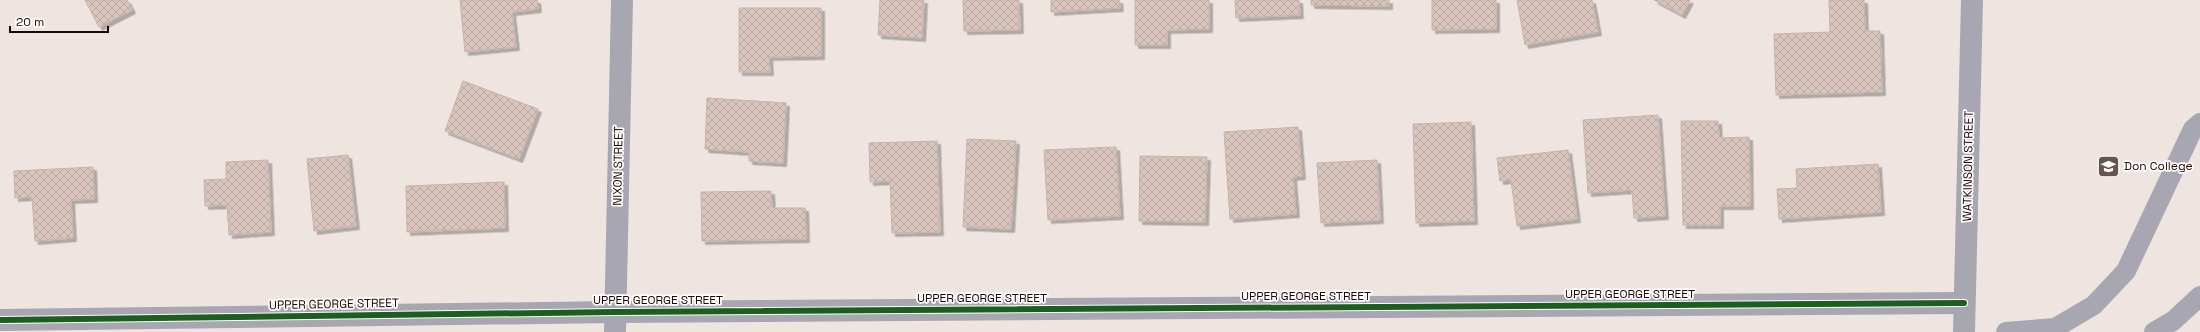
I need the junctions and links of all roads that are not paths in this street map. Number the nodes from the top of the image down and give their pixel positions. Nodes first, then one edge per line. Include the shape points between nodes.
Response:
1 (622, 0) edge
2 (1972, 0) edge
3 (2200, 123) edge
4 (2200, 296) edge
5 (1964, 304) junction
6 (0, 320) edge
7 (615, 322) edge
8 (1964, 332) edge
9 (2006, 332) edge
10 (2154, 332) edge

1 - 7 street, NIXON STREET
2 - 5 street, WATKINSON STREET
3 - 9 lane via 2193,129 2126,271 2094,304 2055,328
4 - 10 lane via 2174,321
5 - 7 street, UPPER GEORGE STREET
5 - 8 street, WATKINSON STREET
6 - 7 street, UPPER GEORGE STREET

